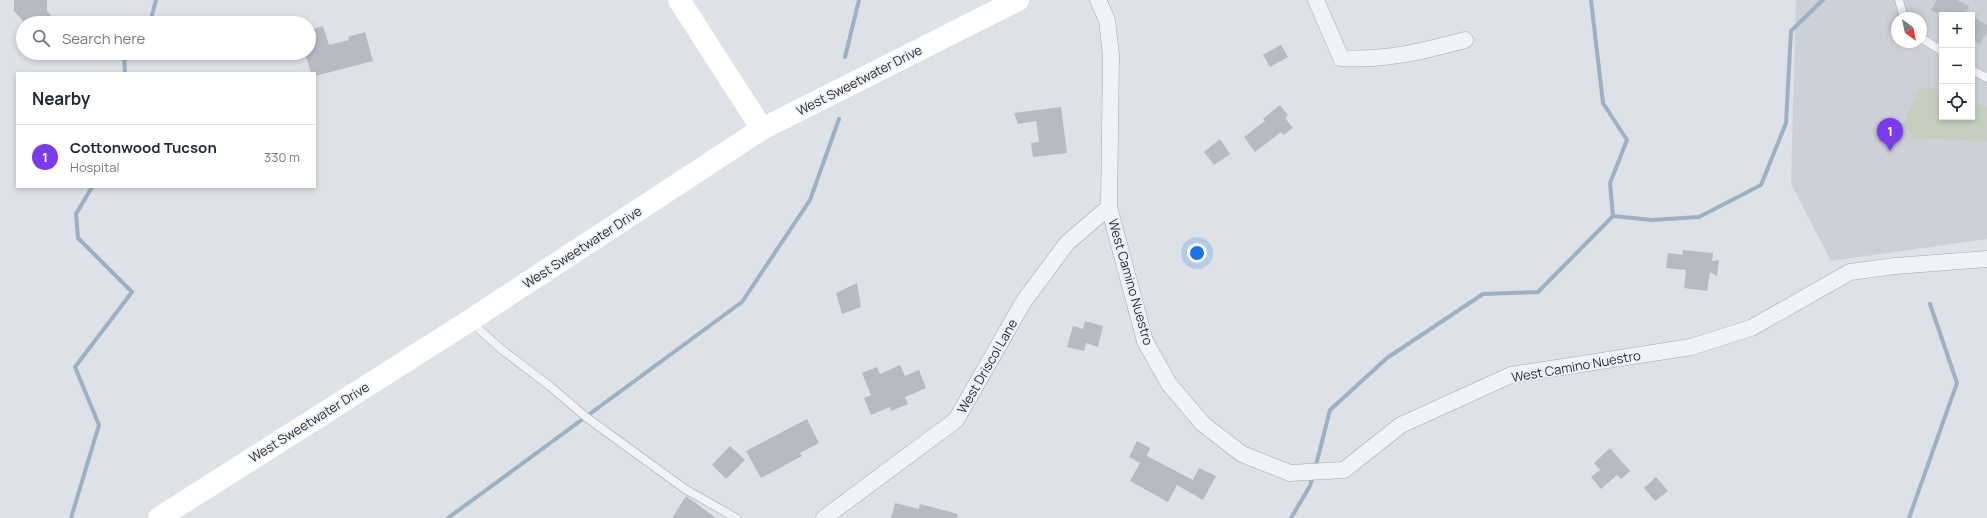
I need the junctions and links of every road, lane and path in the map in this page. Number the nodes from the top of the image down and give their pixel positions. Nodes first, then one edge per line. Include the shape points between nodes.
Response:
1 (679, 0) edge
2 (1018, 0) edge
3 (1098, 0) edge
4 (1316, 0) edge
5 (1899, 0) edge
6 (1902, 12) edge
7 (1465, 40) dead end
8 (1927, 42) edge
9 (1939, 49) edge
10 (1975, 72) edge
11 (1987, 78) edge
12 (762, 129) junction
13 (1109, 207) junction
14 (1987, 259) edge
15 (469, 321) junction
16 (159, 518) edge
17 (736, 518) edge
18 (824, 518) edge

1 - 12 street
2 - 12 street, West Sweetwater Drive
3 - 13 street, West Camino Nuestro via 1106,20 1111,56
4 - 7 street via 1341,58 1366,60 1409,55
5 - 6 lane
8 - 9 lane
10 - 11 lane
12 - 15 street, West Sweetwater Drive
13 - 14 street, West Camino Nuestro via 1145,342 1169,384 1203,424 1242,454 1290,473 1344,470 1401,425 1511,375 1691,347 1751,328 1850,272
13 - 18 street, West Driscol Lane via 1067,243 1024,302 956,420
15 - 16 street, West Sweetwater Drive
15 - 17 lane via 586,417 685,489

